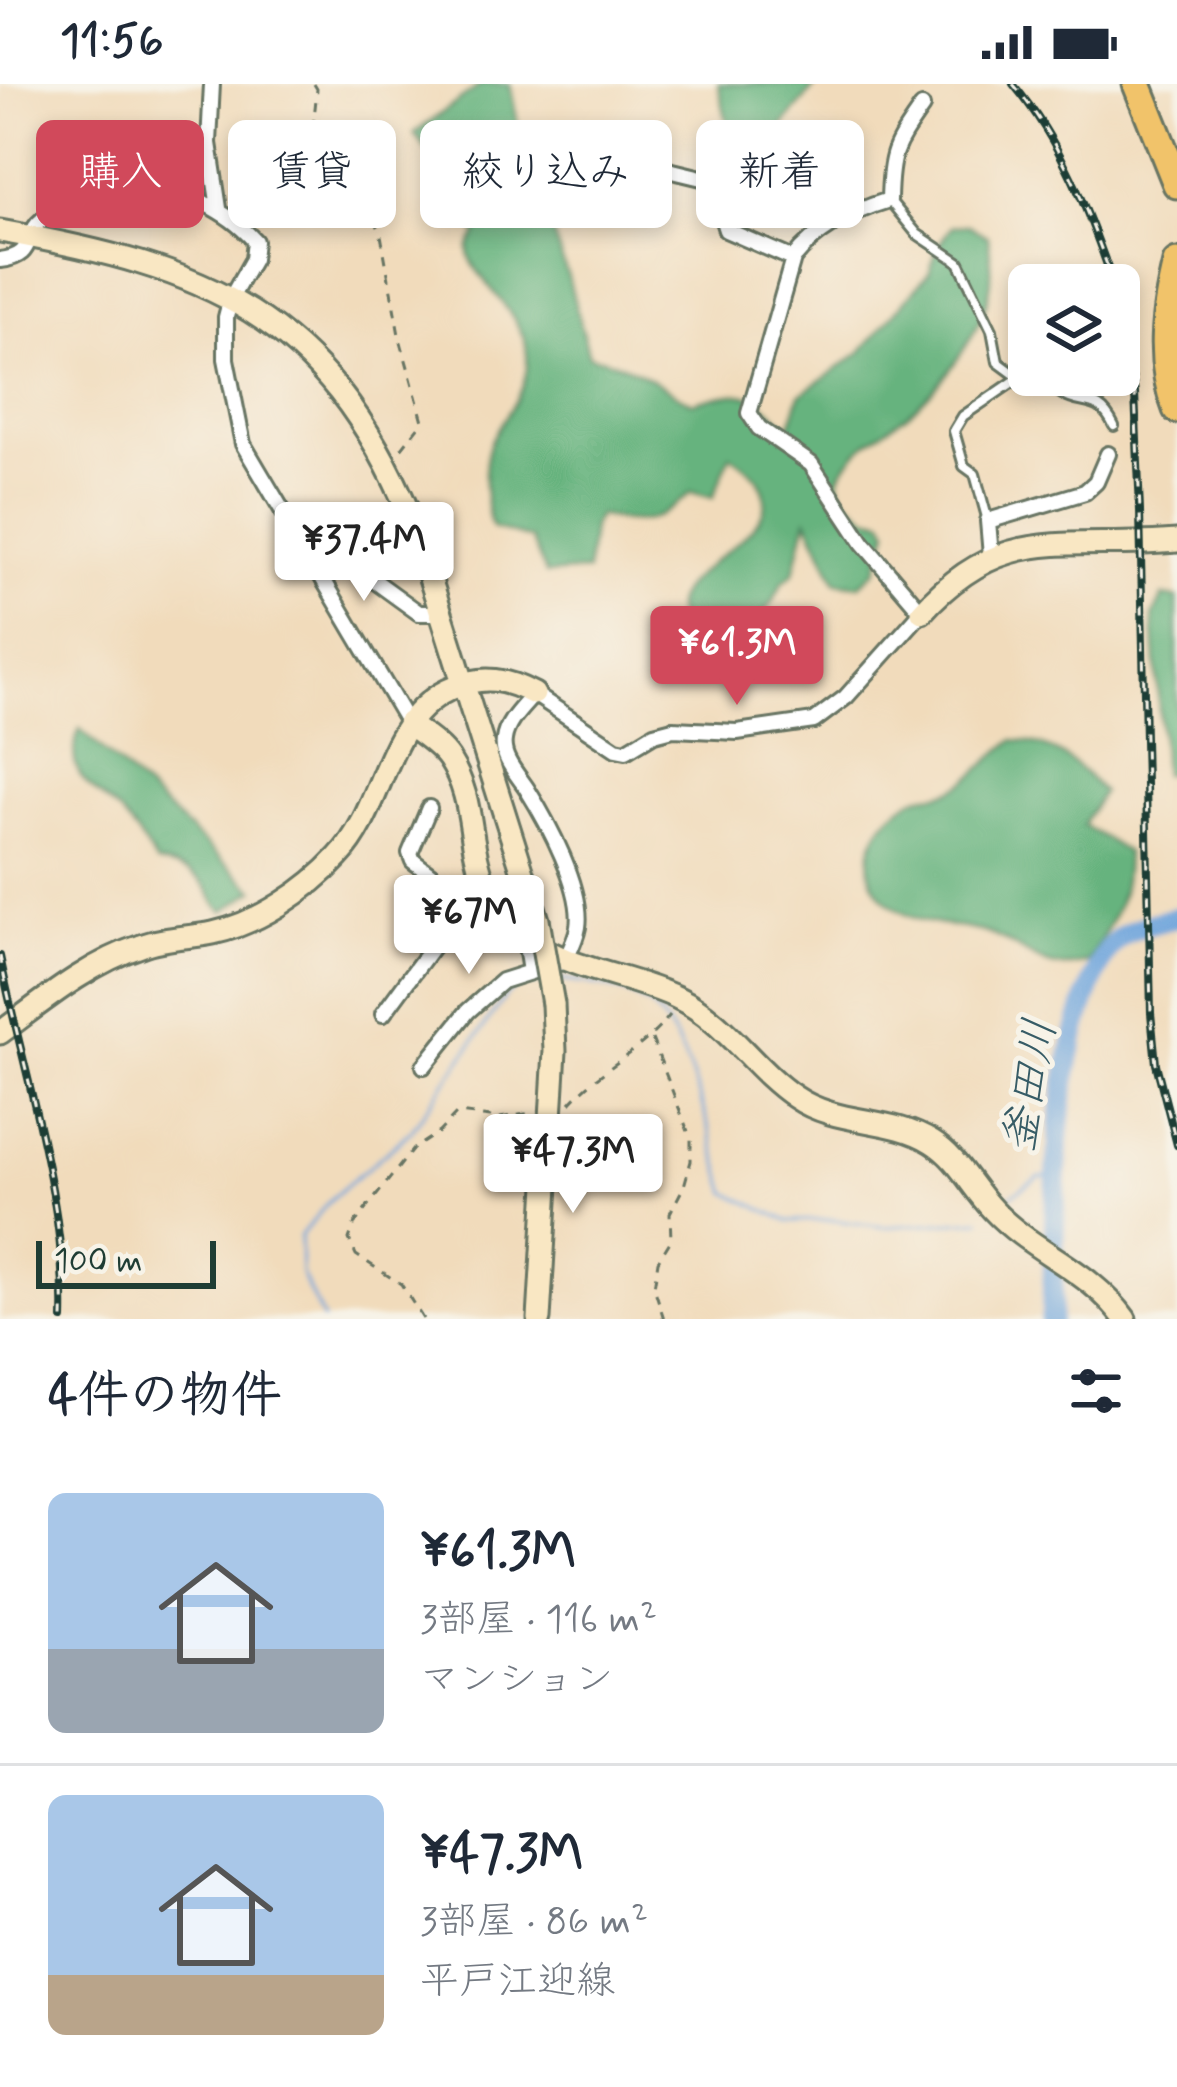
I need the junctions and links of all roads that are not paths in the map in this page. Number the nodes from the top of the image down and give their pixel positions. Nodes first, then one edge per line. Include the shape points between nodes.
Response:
1 (212, 84) edge
2 (1137, 84) edge
3 (922, 107) dead end
4 (1168, 131) edge
5 (672, 171) edge
6 (1177, 184) edge
7 (889, 200) junction
8 (219, 208) junction
9 (0, 231) edge
10 (32, 237) junction
11 (0, 260) edge
12 (793, 260) junction
13 (1177, 263) edge
14 (231, 298) junction
15 (1008, 369) edge
16 (1008, 383) edge
17 (1065, 396) edge
18 (1177, 409) edge
19 (1114, 426) dead end
20 (1108, 454) dead end
21 (988, 521) junction
22 (292, 528) junction
23 (1177, 541) edge
24 (991, 556) junction
25 (922, 612) junction
26 (443, 613) junction
27 (465, 683) junction
28 (533, 694) junction
29 (408, 723) junction
30 (429, 808) dead end
31 (466, 901) junction
32 (565, 961) junction
33 (530, 972) junction
34 (383, 1014) dead end
35 (0, 1033) edge
36 (424, 1066) dead end
37 (539, 1319) edge
38 (1125, 1319) edge

1 - 8 street via 208,143
2 - 4 highway
3 - 7 street via 894,146
4 - 6 highway
5 - 12 street via 710,180 726,230
7 - 12 street via 807,242
7 - 15 lane via 917,234 959,262 992,330 998,362
8 - 10 street via 159,180 119,182 38,221
8 - 14 street via 255,241
9 - 10 street
10 - 11 street via 15,258
10 - 14 street via 147,263
12 - 25 street via 749,413 811,464 862,543
13 - 18 highway via 1164,319
14 - 22 street via 226,359 243,444
14 - 26 street via 337,385 388,462
16 - 21 lane via 954,431
17 - 19 lane via 1107,412
20 - 21 street via 1084,492
21 - 24 street
22 - 26 street via 419,614
22 - 29 street
23 - 24 street
24 - 25 street
25 - 28 street via 846,697 792,727 673,729 626,751
26 - 27 street
27 - 28 street via 500,679
27 - 29 street via 426,702
27 - 37 street, bridge via 538,920 554,1004
28 - 32 street via 503,742 575,894 578,926
29 - 32 street via 451,762 483,886 496,906
29 - 35 street via 368,815 316,877 241,924 158,940 104,961
30 - 31 street via 413,861
31 - 33 street via 526,946
31 - 34 street
32 - 33 street
32 - 38 street via 682,1000 816,1109 933,1142 1002,1219 1099,1290
33 - 36 street via 502,981 468,1011

